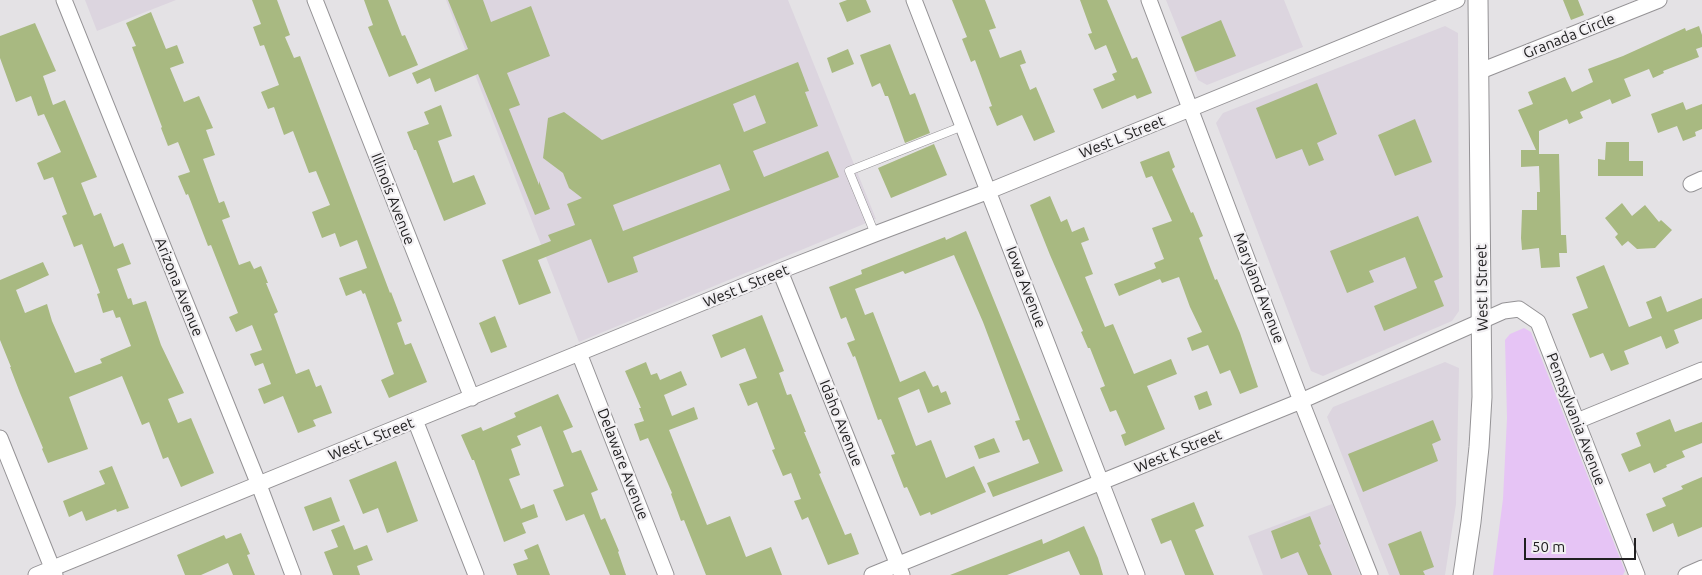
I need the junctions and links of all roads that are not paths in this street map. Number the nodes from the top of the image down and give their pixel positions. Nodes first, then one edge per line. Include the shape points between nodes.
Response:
1 (64, 0) edge
2 (315, 0) edge
3 (914, 0) edge
4 (1149, 0) edge
5 (1457, 0) edge
6 (1478, 0) edge
7 (1659, 0) edge
8 (1478, 72) junction
9 (1191, 109) junction
10 (963, 126) junction
11 (989, 191) junction
12 (875, 234) junction
13 (780, 272) junction
14 (1482, 322) junction
15 (580, 353) junction
16 (1702, 370) edge
17 (472, 398) junction
18 (1301, 401) junction
19 (415, 420) junction
20 (1577, 421) junction
21 (0, 438) edge
22 (1101, 482) junction
23 (258, 485) junction
24 (900, 570) edge
25 (53, 572) edge
26 (36, 575) edge
27 (293, 575) edge
28 (476, 575) edge
29 (666, 575) edge
30 (872, 575) edge
31 (1137, 575) edge
32 (1370, 575) edge
33 (1463, 575) edge
34 (1637, 575) edge

1 - 23 street, Arizona Avenue
2 - 17 street, Illinois Avenue
3 - 10 street, Iowa Avenue
4 - 9 street, Maryland Avenue
5 - 9 street, West L Street
6 - 8 street, West I Street
7 - 8 street, Granada Circle
8 - 14 street, West I Street
9 - 11 street, West L Street
9 - 18 street, Maryland Avenue
10 - 11 street, Iowa Avenue
10 - 12 lane via 849,171
11 - 12 street, West L Street
11 - 22 street, Iowa Avenue
12 - 13 street, West L Street
13 - 15 street, West L Street
13 - 24 street, Idaho Avenue
14 - 18 street, West K Street
14 - 20 street, Pennsylvania Avenue via 1504,311 1519,309 1538,322
14 - 33 street, West I Street via 1479,447
15 - 17 street, West L Street
15 - 29 street, Delaware Avenue
16 - 20 street
17 - 19 street, West L Street
18 - 22 street, West K Street
18 - 32 street, Maryland Avenue
19 - 23 street, West L Street
19 - 28 street
20 - 34 street, Pennsylvania Avenue
21 - 25 street
22 - 24 street, West K Street
22 - 31 street, Iowa Avenue
23 - 25 street, West L Street
23 - 27 street, Arizona Avenue
24 - 30 street, West K Street
25 - 26 street, West L Street

